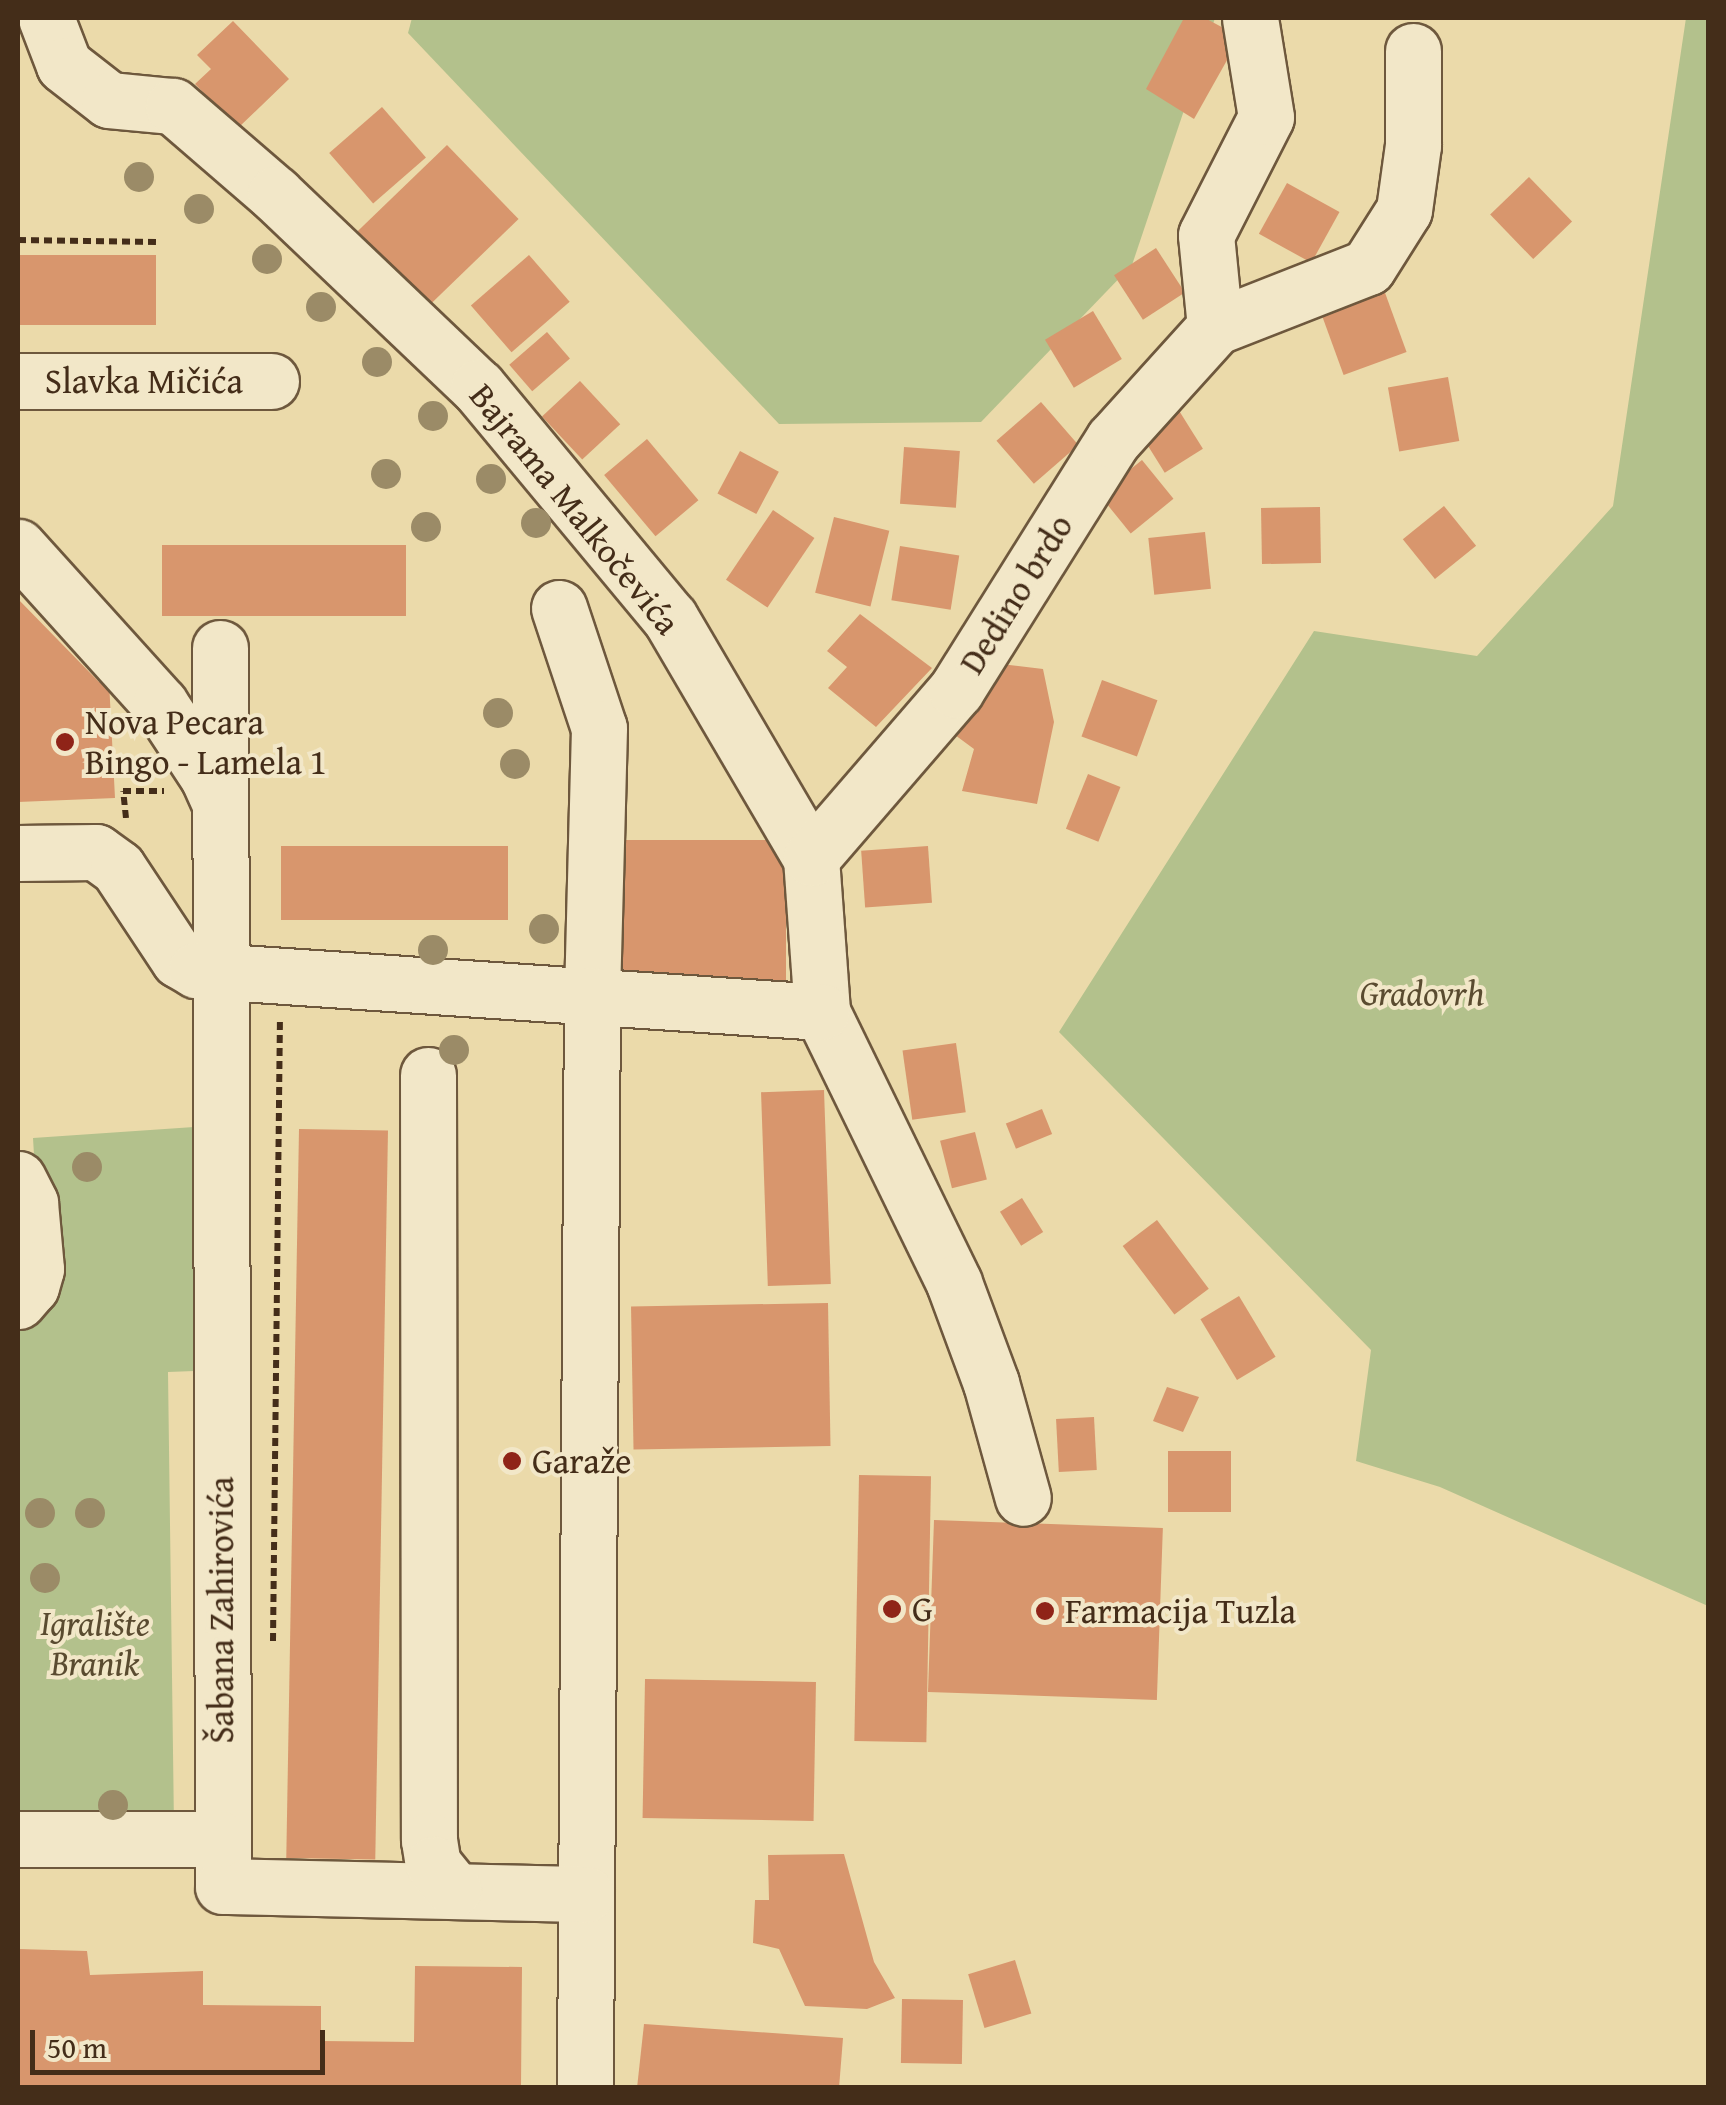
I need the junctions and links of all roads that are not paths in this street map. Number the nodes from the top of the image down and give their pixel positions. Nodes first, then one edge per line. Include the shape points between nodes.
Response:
1 (46, 18) edge
2 (1250, 18) edge
3 (1413, 51) dead end
4 (1215, 327) junction
5 (18, 380) edge
6 (270, 381) dead end
7 (18, 547) edge
8 (559, 608) dead end
9 (220, 648) dead end
10 (218, 801) junction
11 (18, 853) edge
12 (811, 858) junction
13 (224, 971) junction
14 (592, 995) junction
15 (822, 1012) junction
16 (428, 1076) dead end
17 (18, 1180) edge
18 (18, 1302) edge
19 (1023, 1498) dead end
20 (220, 1838) junction
21 (18, 1840) edge
22 (454, 1890) junction
23 (586, 1894) junction
24 (585, 2088) edge

1 - 12 street, Bajrama Malkočevića via 64,65 109,100 173,106 478,387 670,618
2 - 4 street via 1266,116 1206,235
3 - 4 street, Dedino brdo via 1413,145 1404,210 1368,266
4 - 12 street, Dedino brdo via 1113,440 956,690
5 - 6 street, Slavka Mičića
7 - 10 street via 160,704
8 - 14 street via 599,728
9 - 10 street, Šabana Zahirovića
10 - 13 street, Šabana Zahirovića
11 - 13 street via 96,852 118,868 179,960 196,970
12 - 15 street, Bajrama Malkočevića
13 - 14 street
13 - 20 street, Šabana Zahirovića
14 - 15 street
14 - 23 street
15 - 19 street, Bajrama Malkočevića via 954,1283
16 - 22 street via 429,1840 433,1864
17 - 18 street via 30,1203 36,1269
20 - 21 street
20 - 22 street, Šabana Zahirovića via 223,1886
22 - 23 street, Šabana Zahirovića
23 - 24 street

